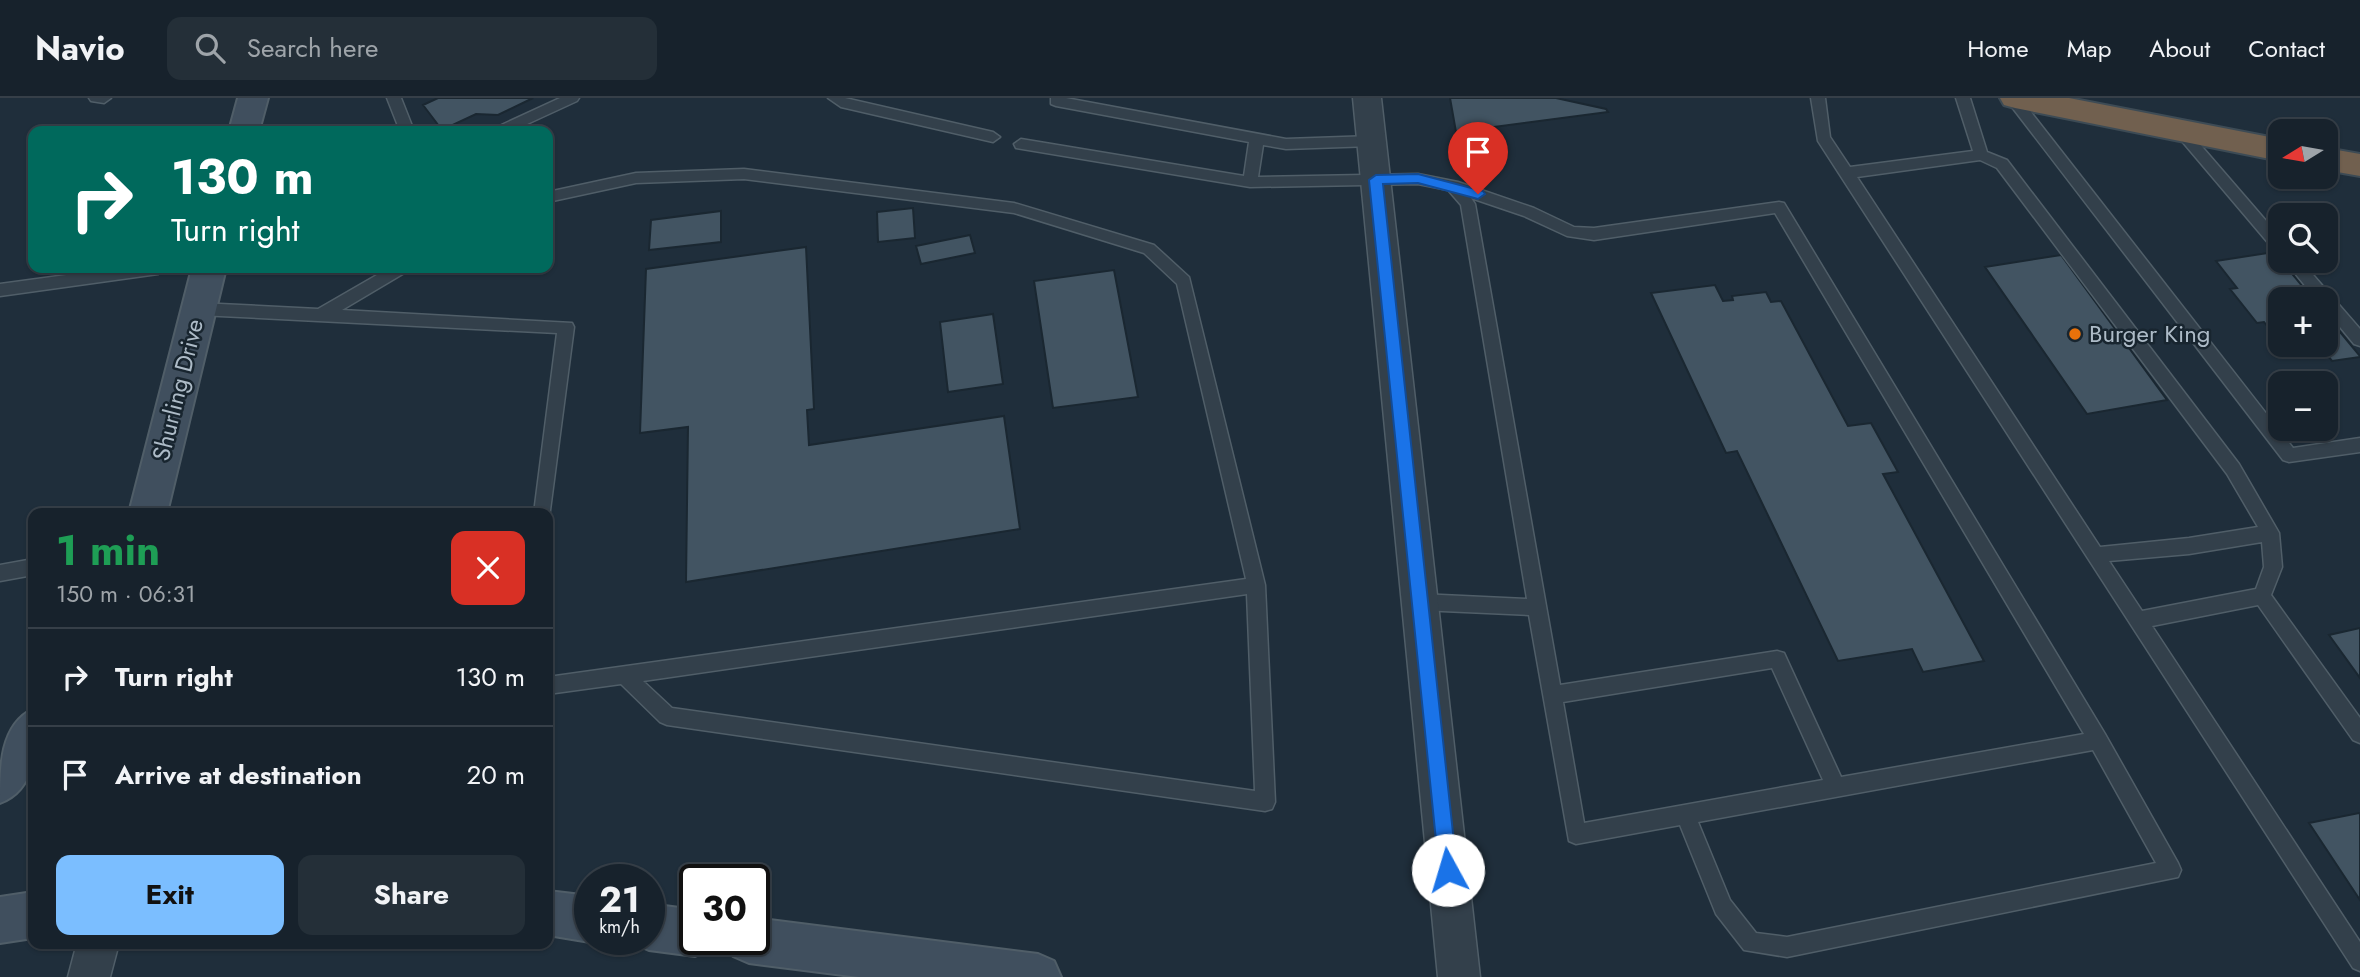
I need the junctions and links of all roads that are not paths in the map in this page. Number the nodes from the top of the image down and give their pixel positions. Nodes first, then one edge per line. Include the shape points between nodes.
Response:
1 (96, 98) edge
2 (104, 98) edge
3 (253, 98) edge
4 (394, 98) edge
5 (572, 98) edge
6 (835, 98) edge
7 (1367, 98) edge
8 (1818, 98) edge
9 (1963, 98) edge
10 (2013, 98) edge
11 (1056, 101) dead end
12 (245, 126) edge
13 (405, 126) edge
14 (511, 126) edge
15 (2180, 130) junction
16 (993, 137) dead end
17 (1257, 139) junction
18 (1371, 141) junction
19 (1021, 144) dead end
20 (2268, 148) edge
21 (1981, 155) junction
22 (2338, 161) edge
23 (2360, 165) edge
24 (1847, 173) junction
25 (1376, 180) junction
26 (1250, 182) junction
27 (1453, 186) junction
28 (553, 196) edge
29 (2268, 233) edge
30 (122, 273) edge
31 (208, 273) edge
32 (392, 273) edge
33 (2302, 273) edge
34 (2314, 287) edge
35 (0, 290) edge
36 (199, 309) junction
37 (320, 315) junction
38 (2338, 315) edge
39 (2360, 340) edge
40 (2360, 445) edge
41 (149, 508) edge
42 (544, 508) edge
43 (2270, 533) junction
44 (2096, 555) junction
45 (28, 569) edge
46 (0, 573) edge
47 (1256, 585) junction
48 (2262, 596) junction
49 (1420, 602) junction
50 (1537, 607) junction
51 (2139, 620) junction
52 (624, 676) junction
53 (553, 685) edge
54 (1552, 695) junction
55 (2360, 734) edge
56 (28, 737) edge
57 (2098, 740) junction
58 (0, 783) edge
59 (1836, 787) junction
60 (1685, 814) junction
61 (553, 915) edge
62 (28, 916) edge
63 (574, 917) edge
64 (0, 920) edge
65 (770, 943) edge
66 (96, 949) edge
67 (2360, 961) edge
68 (89, 977) edge
69 (1038, 977) edge
70 (1459, 977) edge

1 - 2 lane
3 - 12 street
4 - 13 lane
5 - 14 lane
6 - 16 lane
7 - 18 street
8 - 24 lane via 1823,137
9 - 21 lane
10 - 15 highway
10 - 40 lane via 2289,455
11 - 17 lane
15 - 20 highway
15 - 29 lane
17 - 18 lane via 1286,144
17 - 26 lane
18 - 25 street
19 - 26 lane
21 - 24 lane
21 - 43 lane via 2002,164 2233,469
22 - 23 highway
24 - 44 lane
25 - 26 lane
25 - 27 lane via 1418,179
25 - 49 street
27 - 50 lane via 1468,204
27 - 57 lane via 1530,212 1572,232 1594,234 1779,207
28 - 47 lane via 636,178 744,174 1014,208 1149,249 1184,281
30 - 35 lane
31 - 36 street, Shurling Drive
32 - 37 lane
33 - 34 lane
36 - 37 lane
36 - 41 street, Shurling Drive
37 - 42 lane via 566,327
38 - 39 lane
43 - 44 lane
43 - 48 lane via 2273,567
44 - 51 lane
45 - 46 lane
47 - 52 lane
47 - 52 lane via 1265,802 667,716
48 - 51 lane
48 - 55 lane
49 - 50 lane
49 - 70 street
50 - 54 lane
51 - 67 lane
52 - 53 lane
54 - 59 lane via 1777,659
54 - 60 lane via 1576,834
56 - 58 street
57 - 59 lane
57 - 60 lane via 2171,870 1787,947 1751,943 1723,907
59 - 60 lane
61 - 63 street
62 - 64 street
65 - 69 street
66 - 68 street

